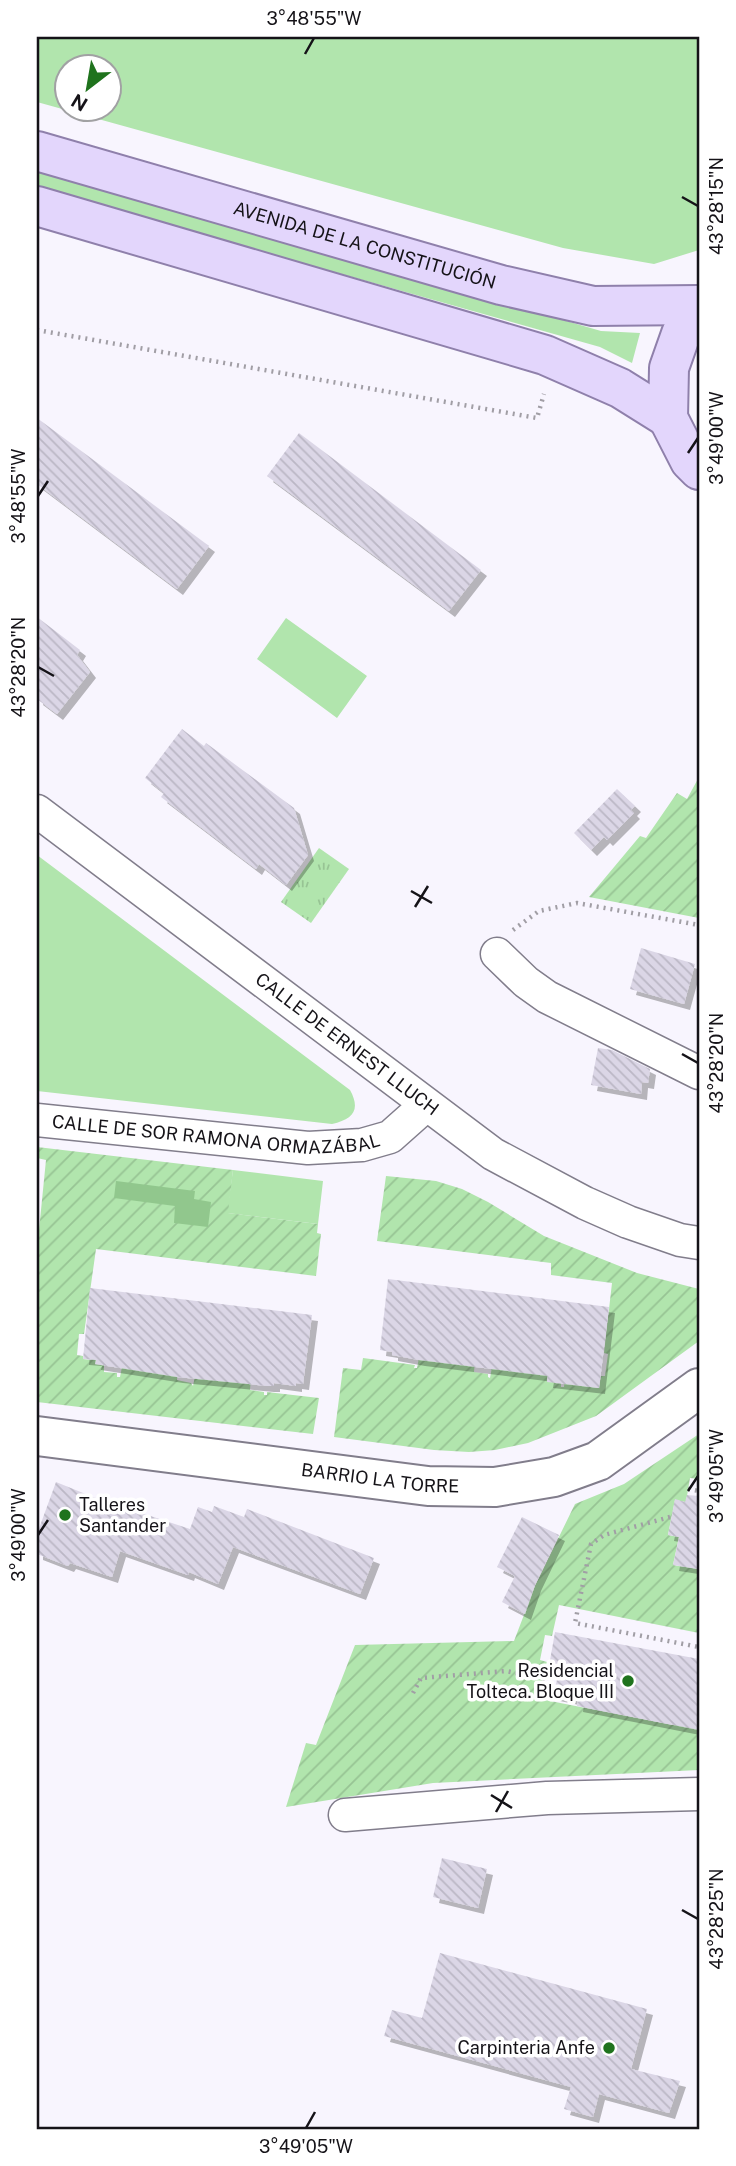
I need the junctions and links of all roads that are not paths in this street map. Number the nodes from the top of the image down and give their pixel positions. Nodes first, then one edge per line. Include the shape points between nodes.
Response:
1 (37, 151) edge
2 (37, 206) edge
3 (699, 304) edge
4 (699, 310) edge
5 (668, 418) junction
6 (699, 470) edge
7 (37, 811) edge
8 (497, 954) road end
9 (699, 1073) edge
10 (426, 1105) junction
11 (37, 1119) edge
12 (693, 1244) edge
13 (699, 1388) edge
14 (37, 1436) edge
15 (699, 1794) edge
16 (345, 1815) dead end

1 - 3 main road, AVENIDA DE LA CONSTITUCIÓN via 501,285 593,306
2 - 5 main road via 545,355 620,388
4 - 5 main road via 681,334 669,368
5 - 6 main road
7 - 10 street, CALLE DE ERNEST LLUCH
8 - 9 street via 547,997
10 - 11 street, CALLE DE SOR RAMONA ORMAZÁBAL via 390,1137 362,1145 308,1148
10 - 12 street, CALLE DE ERNEST LLUCH via 494,1154 551,1185 628,1222
13 - 14 main road, BARRIO LA TORRE via 598,1461 554,1477 495,1487 428,1486
15 - 16 street via 547,1798

